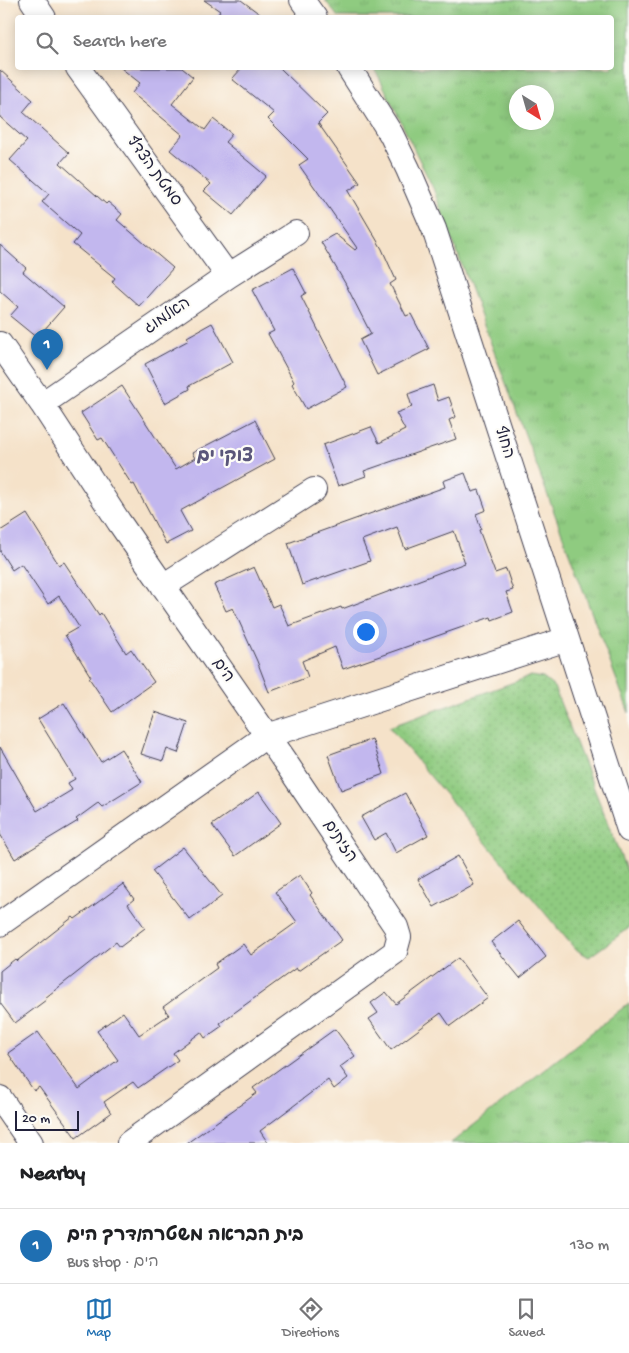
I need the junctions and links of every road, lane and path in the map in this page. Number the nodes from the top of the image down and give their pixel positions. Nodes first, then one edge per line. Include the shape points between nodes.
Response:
1 (32, 0) edge
2 (302, 0) edge
3 (42, 15) edge
4 (313, 15) edge
5 (79, 70) edge
6 (350, 70) edge
7 (296, 233) dead end
8 (228, 276) junction
9 (0, 344) edge
10 (42, 404) junction
11 (314, 490) dead end
12 (163, 586) junction
13 (567, 639) junction
14 (266, 736) junction
15 (629, 830) edge
16 (0, 924) edge
17 (0, 1098) edge
18 (30, 1143) edge
19 (129, 1143) edge

1 - 3 street
2 - 4 street
5 - 8 street, סמטת הצדף
6 - 13 street, החוף via 391,134 434,229
7 - 8 street, האלמוג
8 - 10 street, האלמוג
9 - 10 street, הים
10 - 12 street, הים
11 - 12 street
12 - 14 street, הים
13 - 14 street
13 - 15 street, החוף
14 - 16 street
14 - 19 street, הזיתים via 396,927 399,937 394,952
17 - 18 street

